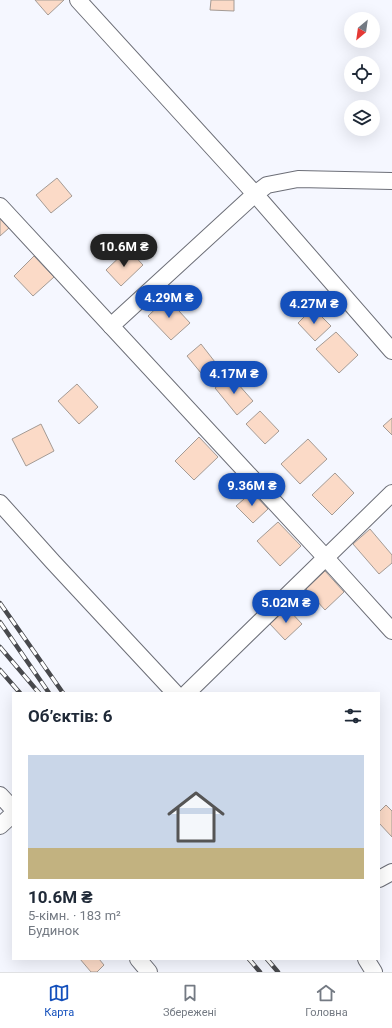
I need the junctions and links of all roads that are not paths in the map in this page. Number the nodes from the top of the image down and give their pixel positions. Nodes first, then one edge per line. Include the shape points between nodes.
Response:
1 (78, 0) edge
2 (392, 181) edge
3 (255, 194) junction
4 (0, 206) edge
5 (111, 326) junction
6 (392, 351) edge
7 (392, 493) edge
8 (0, 503) edge
9 (326, 558) junction
10 (392, 631) edge
11 (174, 692) edge
12 (187, 692) edge
13 (0, 795) edge
14 (12, 808) edge
15 (12, 815) edge
16 (0, 826) edge
17 (392, 872) edge
18 (380, 878) edge
19 (139, 960) edge
20 (367, 960) edge
21 (149, 972) edge
22 (374, 972) edge

1 - 3 street
2 - 3 street via 298,179 267,185
3 - 5 street
3 - 6 street
4 - 5 street
5 - 9 street
7 - 9 street
8 - 11 street
9 - 10 street
9 - 12 street
13 - 14 street
15 - 16 street
17 - 18 street
19 - 21 street
20 - 22 street

